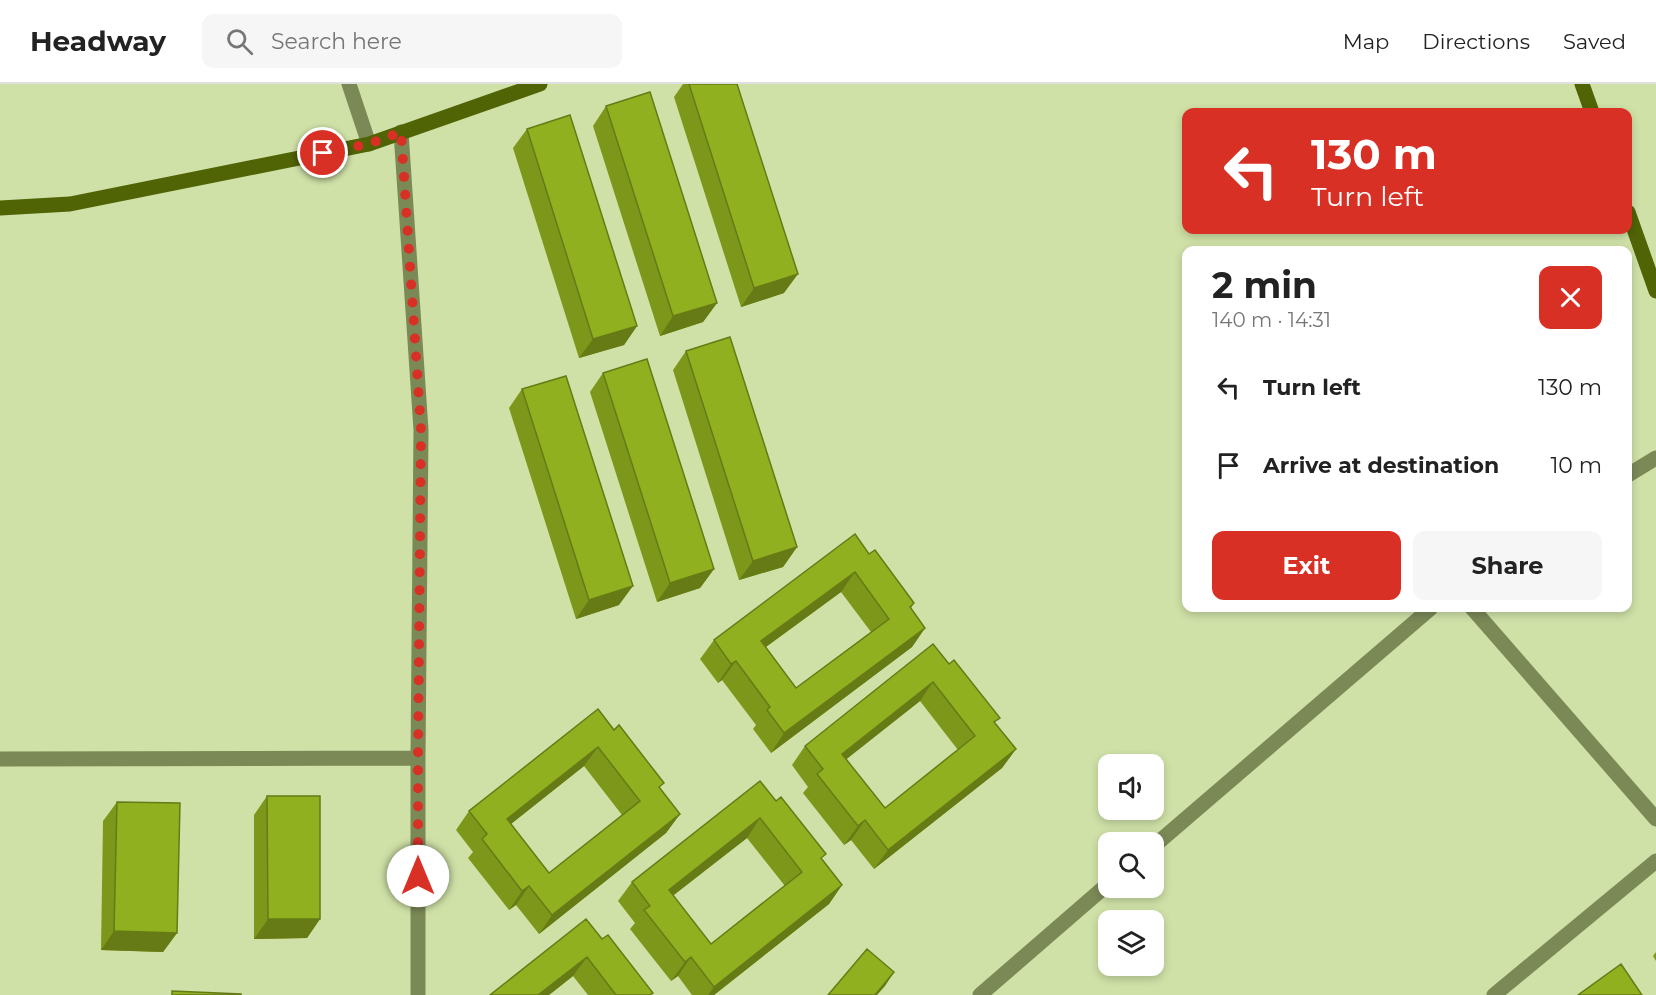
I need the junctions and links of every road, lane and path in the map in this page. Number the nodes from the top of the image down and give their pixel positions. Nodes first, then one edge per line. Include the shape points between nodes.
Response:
1 (349, 84) edge
2 (540, 84) edge
3 (1582, 84) edge
4 (1591, 108) edge
5 (401, 132) junction
6 (369, 144) junction
7 (0, 208) edge
8 (1632, 223) edge
9 (1656, 291) edge
10 (1656, 458) edge
11 (1632, 473) edge
12 (1426, 612) edge
13 (1475, 612) edge
14 (418, 758) junction
15 (0, 759) edge
16 (1656, 819) edge
17 (1164, 837) edge
18 (1656, 861) edge
19 (1098, 893) edge
20 (418, 995) edge
21 (980, 995) edge
22 (1494, 995) edge

1 - 6 street
2 - 5 street
3 - 4 street
5 - 6 street
5 - 14 street via 421,430
6 - 7 street via 70,204
8 - 9 street
10 - 11 street
12 - 17 street
13 - 16 street
14 - 15 street
14 - 20 street
18 - 22 street
19 - 21 street

